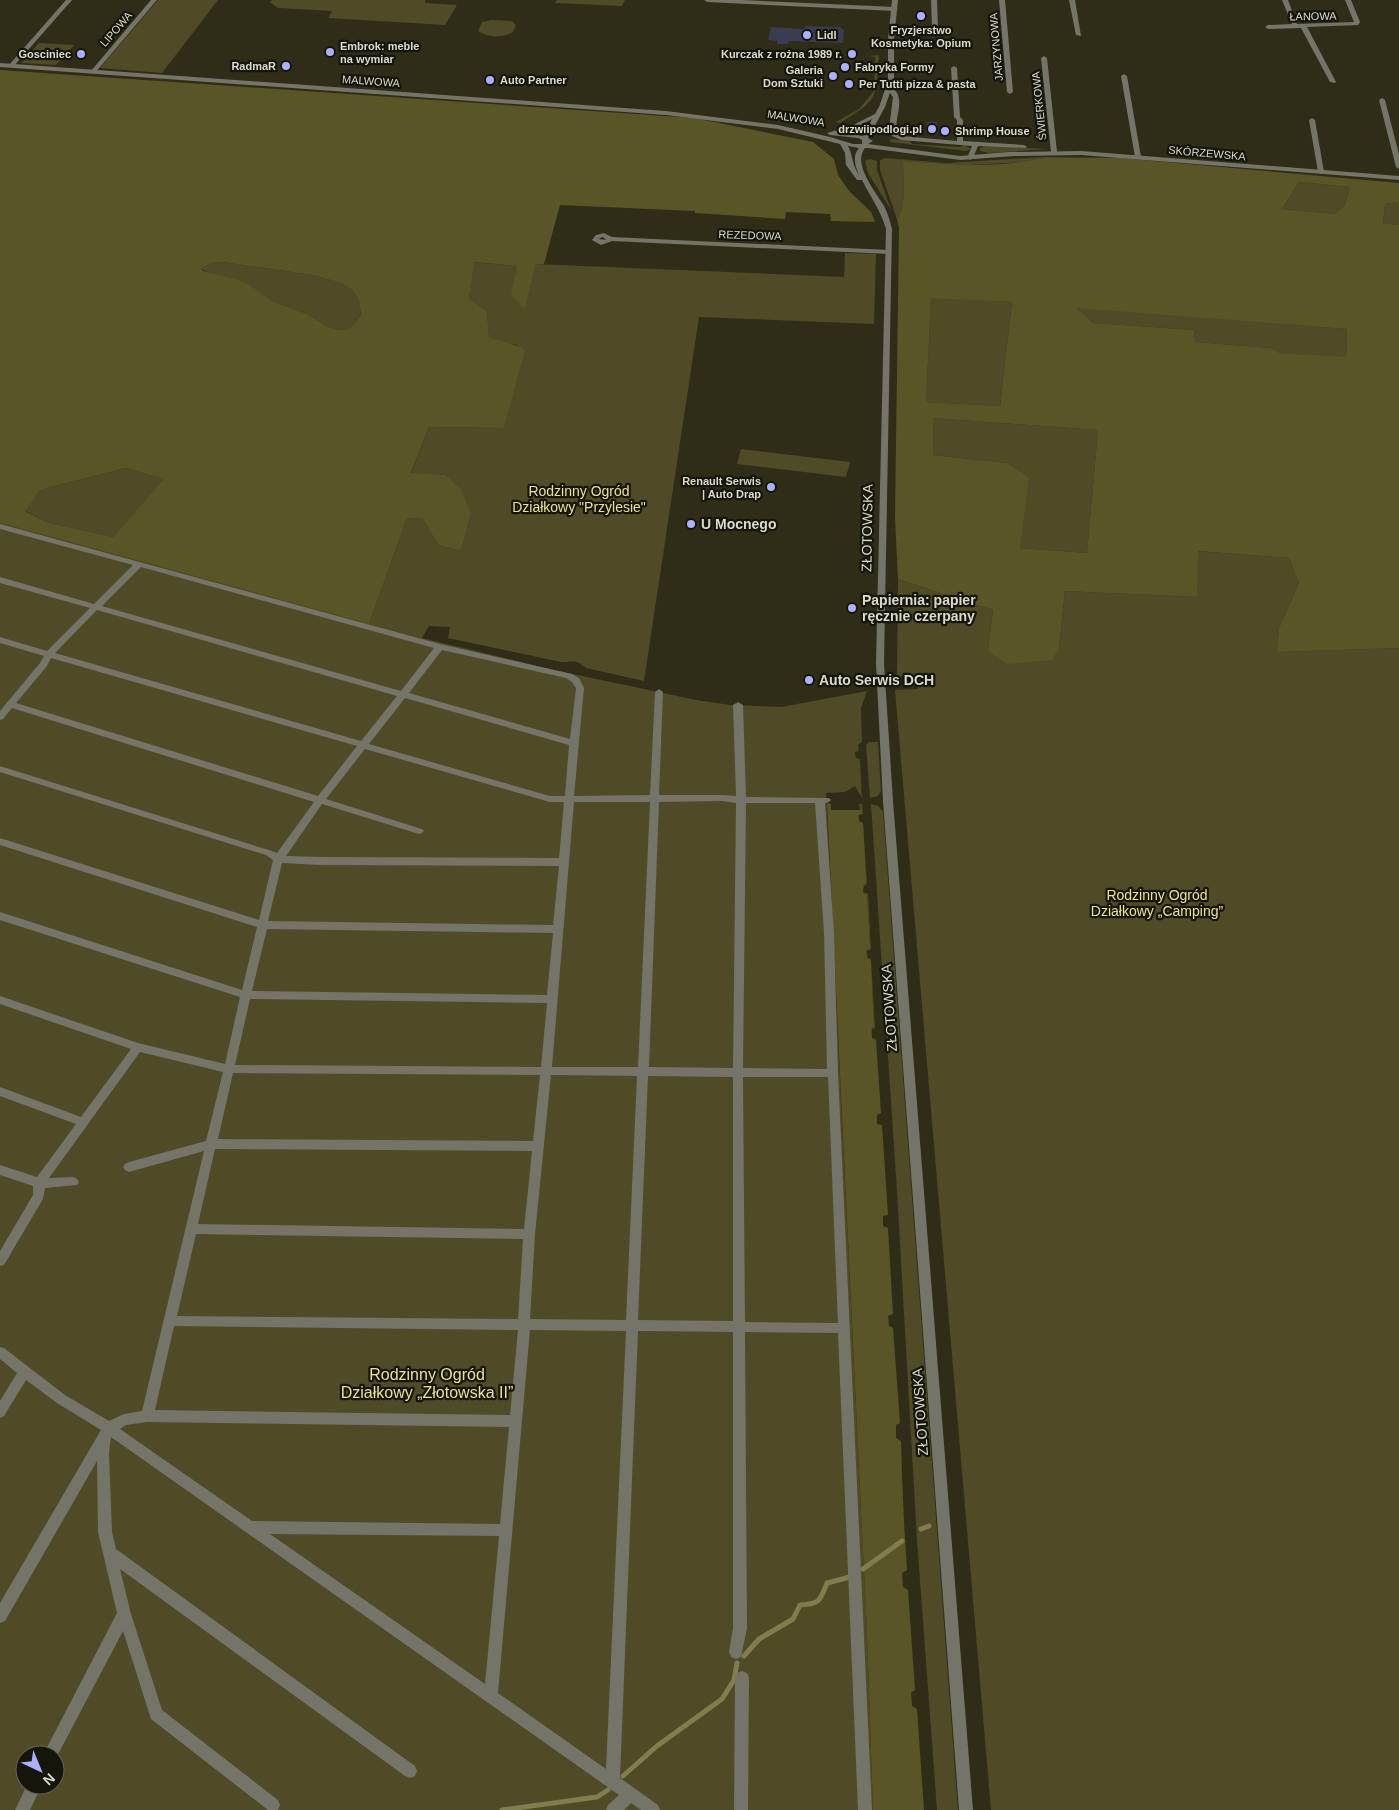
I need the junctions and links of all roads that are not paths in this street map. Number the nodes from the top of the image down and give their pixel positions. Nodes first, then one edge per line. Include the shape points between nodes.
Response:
1 (69, 0) edge
2 (154, 0) edge
3 (707, 0) edge
4 (895, 0) edge
5 (934, 0) edge
6 (1002, 0) edge
7 (1072, 0) edge
8 (1285, 0) edge
9 (1348, 0) edge
10 (895, 9) junction
11 (1294, 26) junction
12 (1303, 26) junction
13 (935, 27) dead end
14 (1268, 27) dead end
15 (1079, 35) dead end
16 (1044, 58) dead end
17 (0, 65) edge
18 (11, 66) junction
19 (954, 68) dead end
20 (92, 72) junction
21 (1124, 76) dead end
22 (1333, 82) dead end
23 (889, 88) junction
24 (1010, 92) dead end
25 (1382, 100) dead end
26 (876, 115) junction
27 (1312, 120) dead end
28 (740, 121) junction
29 (827, 133) junction
30 (867, 134) junction
31 (817, 135) junction
32 (849, 135) junction
33 (843, 143) junction
34 (960, 143) junction
35 (976, 144) junction
36 (862, 146) junction
37 (883, 146) junction
38 (1024, 147) dead end
39 (1054, 152) junction
40 (972, 156) junction
41 (1138, 157) junction
42 (849, 158) junction
43 (857, 159) junction
44 (1399, 167) edge
45 (1321, 172) junction
46 (1399, 178) edge
47 (881, 205) junction
48 (610, 239) dead end
49 (889, 252) junction
50 (0, 526) edge
51 (139, 564) junction
52 (0, 580) edge
53 (96, 608) junction
54 (0, 640) edge
55 (440, 647) junction
56 (49, 654) junction
57 (659, 692) dead end
58 (402, 694) junction
59 (11, 705) junction
60 (738, 705) dead end
61 (0, 717) edge
62 (574, 743) junction
63 (363, 746) junction
64 (0, 769) edge
65 (570, 798) junction
66 (654, 798) junction
67 (321, 800) junction
68 (741, 800) junction
69 (419, 831) dead end
70 (0, 841) edge
71 (278, 859) junction
72 (564, 862) junction
73 (0, 916) edge
74 (262, 925) junction
75 (558, 929) junction
76 (246, 995) junction
77 (552, 998) junction
78 (0, 1000) edge
79 (138, 1047) junction
80 (229, 1069) junction
81 (546, 1072) junction
82 (644, 1072) junction
83 (738, 1073) junction
84 (833, 1073) junction
85 (0, 1091) edge
86 (83, 1122) junction
87 (212, 1144) junction
88 (538, 1146) junction
89 (128, 1167) dead end
90 (0, 1170) edge
91 (72, 1182) dead end
92 (38, 1183) junction
93 (192, 1229) junction
94 (529, 1234) junction
95 (0, 1261) edge
96 (170, 1321) junction
97 (524, 1325) junction
98 (633, 1325) junction
99 (740, 1326) junction
100 (844, 1328) junction
101 (0, 1352) edge
102 (25, 1371) junction
103 (0, 1412) edge
104 (147, 1416) junction
105 (515, 1421) junction
106 (109, 1428) junction
107 (249, 1527) junction
108 (506, 1530) junction
109 (111, 1554) junction
110 (124, 1614) junction
111 (0, 1616) edge
112 (736, 1652) dead end
113 (742, 1678) dead end
114 (491, 1696) junction
115 (55, 1745) edge
116 (410, 1770) dead end
117 (613, 1782) junction
118 (30, 1795) edge
119 (630, 1795) junction
120 (273, 1805) dead end
121 (22, 1810) edge
122 (612, 1810) edge
123 (653, 1810) edge
124 (741, 1810) edge
125 (865, 1810) edge
126 (966, 1810) edge

1 - 18 street
2 - 20 street, LIPOWA
3 - 10 street
4 - 10 street
5 - 13 street
6 - 24 street, JARZYNOWA
7 - 15 street
8 - 11 street
9 - 12 street, ŁANOWA via 1357,22 1352,25
10 - 23 street
11 - 12 street, ŁANOWA
11 - 14 street, ŁANOWA
12 - 22 street
16 - 39 street, ŚWIERKOWA
17 - 18 street, MALWOWA
18 - 20 street, MALWOWA
19 - 34 street
20 - 28 street, MALWOWA
21 - 41 street
23 - 26 street
23 - 34 street via 897,101 892,118 894,136
25 - 44 street
26 - 29 street via 853,127
26 - 30 street
26 - 32 street
27 - 45 street
28 - 29 street, MALWOWA
28 - 31 street, MALWOWA
29 - 32 street, MALWOWA
30 - 32 street, MALWOWA
30 - 36 street via 866,143
30 - 37 street, SKÓRZEWSKA
31 - 33 street, MALWOWA
31 - 42 street, MALWOWA
32 - 33 street via 842,138
33 - 36 street, MALWOWA
33 - 42 street, ZŁOTOWSKA
34 - 35 street
35 - 38 street
35 - 40 street
36 - 37 street, SKÓRZEWSKA
36 - 43 street
37 - 40 street, SKÓRZEWSKA
37 - 43 street
39 - 40 street, SKÓRZEWSKA
39 - 41 street, SKÓRZEWSKA
41 - 45 street, SKÓRZEWSKA
42 - 47 street, ZŁOTOWSKA via 851,168
43 - 47 street, ZŁOTOWSKA via 860,172
45 - 46 street, SKÓRZEWSKA
47 - 49 street, ZŁOTOWSKA via 889,223
48 - 49 street, REZEDOWA
49 - 126 street, ZŁOTOWSKA via 880,677
50 - 51 street
51 - 53 street
51 - 55 street
52 - 53 street
53 - 56 street
53 - 58 street
54 - 56 street
55 - 58 street
55 - 62 street via 576,680 580,688
56 - 59 street
56 - 63 street
57 - 66 street
58 - 62 street
58 - 63 street
59 - 61 street
59 - 67 street
60 - 68 street
62 - 65 street
63 - 65 street via 550,799
63 - 67 street
64 - 71 street via 268,853
65 - 66 street
65 - 72 street
66 - 68 street
66 - 82 street
67 - 69 street
67 - 71 street
68 - 83 street
68 - 84 street via 823,800
70 - 74 street
71 - 72 street
71 - 74 street
72 - 75 street
73 - 76 street
74 - 75 street
74 - 76 street
75 - 77 street
76 - 77 street
76 - 80 street
77 - 81 street
78 - 79 street
79 - 80 street
79 - 86 street
80 - 81 street
80 - 87 street
81 - 82 street
81 - 88 street
82 - 83 street
82 - 98 street
83 - 84 street
83 - 99 street
84 - 100 street
85 - 86 street
86 - 92 street
87 - 88 street
87 - 89 street
87 - 93 street
88 - 94 street
90 - 92 street
91 - 92 street
92 - 95 street via 38,1196
93 - 94 street
93 - 96 street
94 - 97 street
96 - 97 street
96 - 104 street
97 - 98 street
97 - 105 street
98 - 99 street
98 - 117 street
99 - 100 street
99 - 112 street via 740,1628
100 - 125 street
101 - 102 street
102 - 103 street
102 - 106 street via 61,1399
104 - 105 street
104 - 106 street via 124,1420
105 - 108 street
106 - 107 street
106 - 109 street via 103,1453 105,1532
106 - 111 street
107 - 108 street
107 - 114 street
108 - 114 street
109 - 110 street
109 - 116 street
110 - 115 street
110 - 120 street via 156,1714
113 - 124 street
114 - 117 street
117 - 119 street
118 - 121 street
119 - 122 street
119 - 123 street

